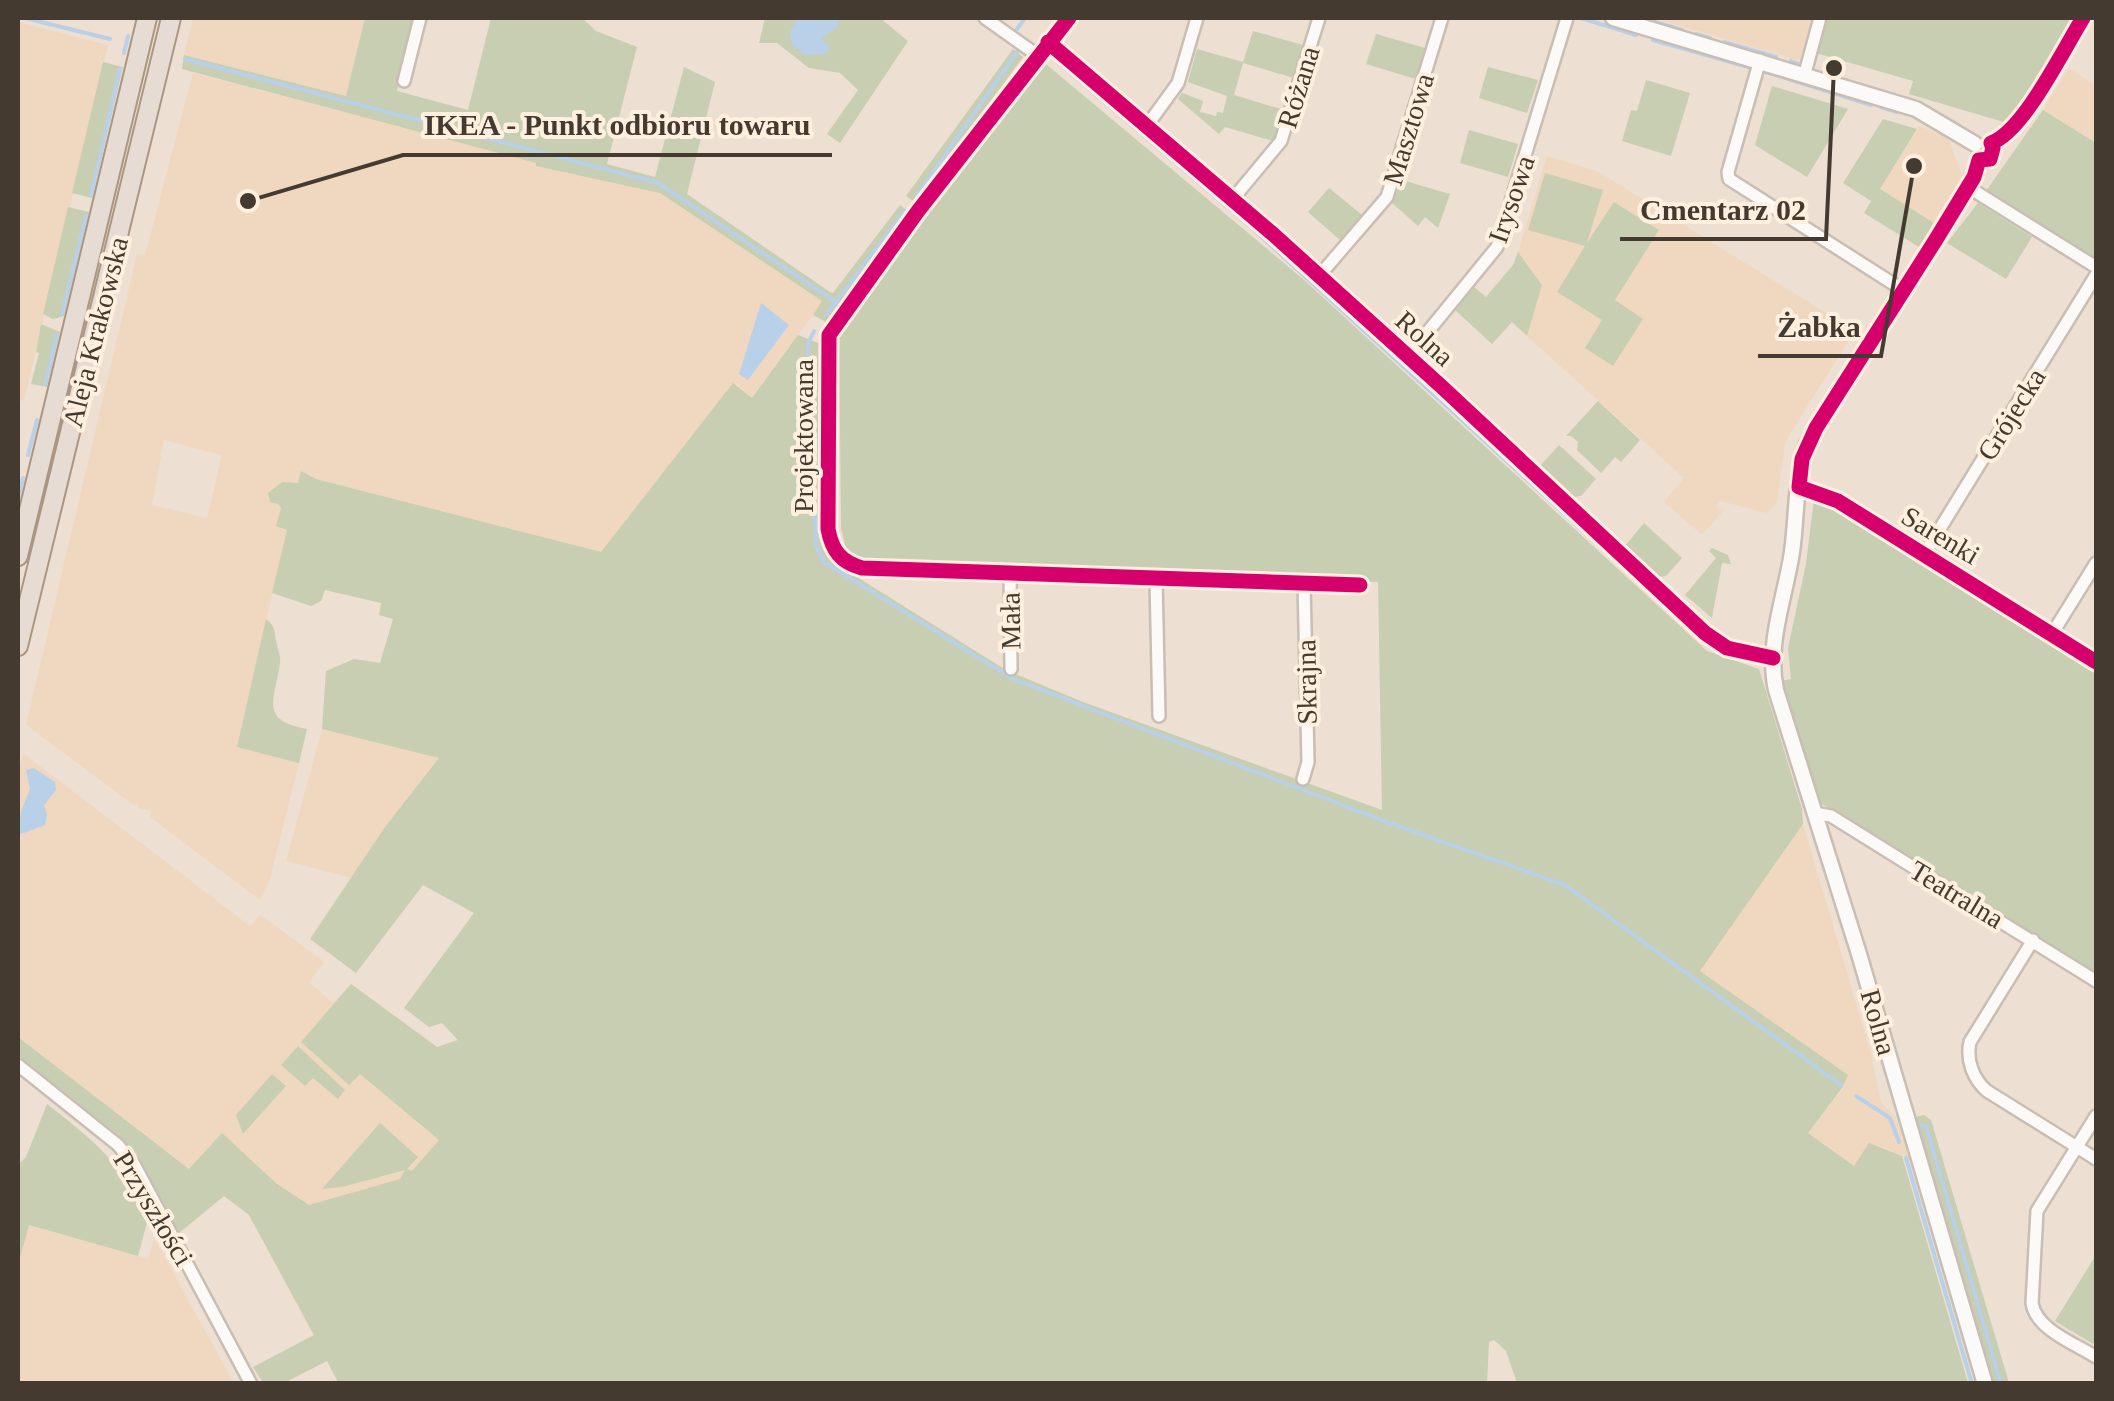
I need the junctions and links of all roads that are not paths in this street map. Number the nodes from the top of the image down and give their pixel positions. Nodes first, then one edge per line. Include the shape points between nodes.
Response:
1 (148, 18) edge
2 (171, 18) edge
3 (420, 18) edge
4 (985, 18) edge
5 (1069, 18) edge
6 (1197, 18) edge
7 (1320, 18) edge
8 (1442, 18) edge
9 (1567, 18) edge
10 (1613, 18) edge
11 (1820, 18) edge
12 (2083, 18) edge
13 (1048, 42) junction
14 (1037, 55) junction
15 (1760, 60) junction
16 (1805, 73) junction
17 (404, 81) dead end
18 (1146, 127) junction
19 (1974, 144) junction
20 (1991, 144) junction
21 (1979, 160) junction
22 (1968, 186) junction
23 (1232, 200) junction
24 (2096, 267) edge
25 (2096, 275) edge
26 (1319, 276) junction
27 (1903, 290) junction
28 (1408, 356) junction
29 (1799, 487) junction
30 (1925, 554) junction
31 (18, 556) edge
32 (2096, 564) edge
33 (1010, 573) junction
34 (1156, 579) junction
35 (1304, 583) junction
36 (1360, 585) dead end
37 (18, 646) edge
38 (1773, 658) junction
39 (1011, 670) dead end
40 (1159, 716) dead end
41 (1303, 779) dead end
42 (1815, 814) junction
43 (2033, 940) junction
44 (2096, 980) edge
45 (18, 1065) edge
46 (2096, 1116) edge
47 (2076, 1147) junction
48 (2096, 1159) edge
49 (2096, 1358) edge
50 (251, 1384) edge
51 (1985, 1384) edge

1 - 31 main road, Aleja Krakowska
2 - 37 main road, Aleja Krakowska
3 - 17 street
4 - 14 street
5 - 13 street, Projektowana
6 - 18 street via 1178,82
7 - 23 street, Różana via 1284,136
8 - 26 street, Masztowa via 1390,192
9 - 28 street, Irysowa via 1496,247
10 - 15 street
11 - 16 street
12 - 20 street via 2020,120
13 - 14 street, Projektowana
13 - 18 street, Rolna
14 - 33 street, Projektowana via 860,289 828,342 828,529 835,551 862,568
15 - 16 street
15 - 27 street via 1729,179
16 - 19 street via 1916,109
18 - 23 street, Rolna
19 - 20 street
19 - 21 street
20 - 21 street via 1993,154
21 - 22 street
22 - 24 street
22 - 27 street
23 - 26 street, Rolna
25 - 30 street, Grójecka
26 - 28 street, Rolna
27 - 29 street via 1811,436
28 - 38 street, Rolna via 1715,641
29 - 30 street, Sarenki via 1838,501
29 - 38 street
30 - 32 street, Sarenki via 2052,634
33 - 34 street, Projektowana
33 - 39 street, Mała
34 - 35 street, Projektowana
34 - 40 street
35 - 36 street, Projektowana
35 - 41 street, Skrajna
38 - 42 street, Rolna via 1776,690
42 - 43 street, Teatralna via 1830,816
42 - 51 street, Rolna
43 - 44 street, Teatralna
43 - 47 street via 1970,1042 1970,1058 1983,1088
45 - 50 street, Przyszłości via 134,1164
46 - 47 street
47 - 48 street
47 - 49 street via 2037,1212 2032,1304 2041,1323

